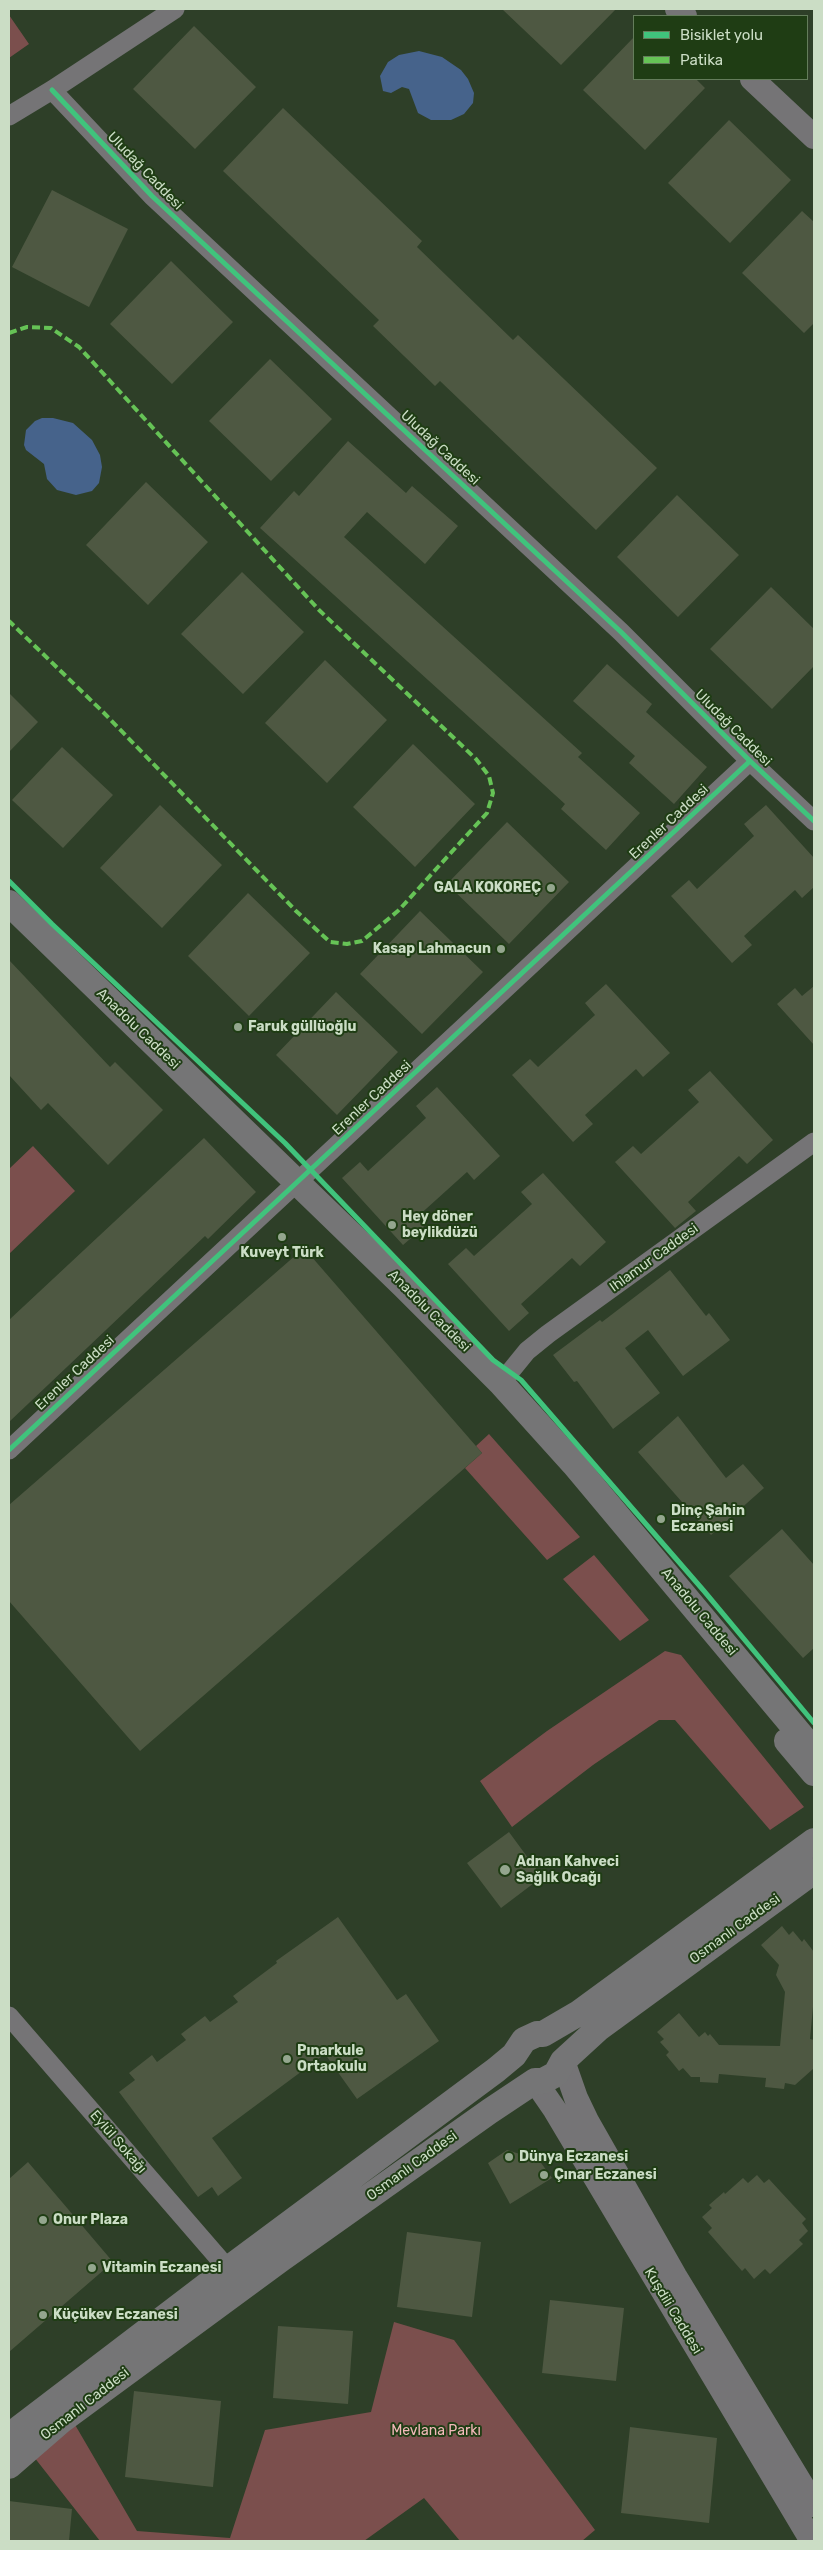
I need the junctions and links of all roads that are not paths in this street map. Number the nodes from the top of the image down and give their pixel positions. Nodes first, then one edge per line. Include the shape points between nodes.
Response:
1 (175, 9) edge
2 (753, 80) edge
3 (52, 90) junction
4 (9, 116) edge
5 (814, 137) edge
6 (750, 761) junction
7 (814, 821) edge
8 (9, 903) edge
9 (9, 926) edge
10 (811, 1150) edge
11 (290, 1188) junction
12 (495, 1389) junction
13 (9, 1450) edge
14 (692, 1616) junction
15 (814, 1751) edge
16 (814, 1773) edge
17 (814, 1841) edge
18 (814, 1871) edge
19 (9, 2016) edge
20 (543, 2034) junction
21 (517, 2051) junction
22 (563, 2061) junction
23 (535, 2081) junction
24 (228, 2269) junction
25 (9, 2436) edge
26 (9, 2466) edge
27 (808, 2507) edge
28 (812, 2541) edge

1 - 3 street
2 - 5 street
3 - 4 street
3 - 6 street, Uludağ Caddesi via 152,196 613,625
6 - 7 street, Uludağ Caddesi
6 - 11 street, Erenler Caddesi
8 - 11 main road, Anadolu Caddesi
9 - 11 main road, Anadolu Caddesi
10 - 12 street, Ihlamur Caddesi via 548,1334 522,1356
11 - 12 main road, Anadolu Caddesi
11 - 13 street, Erenler Caddesi
12 - 14 main road, Anadolu Caddesi via 574,1464
14 - 15 main road, Anadolu Caddesi
14 - 16 main road, Anadolu Caddesi
17 - 20 main road, Osmanlı Caddesi via 579,2013
18 - 22 main road, Osmanlı Caddesi via 599,2028
19 - 24 street, Eylül Sokağı
20 - 21 main road, Osmanlı Caddesi via 530,2036
20 - 22 main road via 560,2047
21 - 23 main road via 518,2066 527,2078
21 - 24 main road, Osmanlı Caddesi
22 - 23 main road, Osmanlı Caddesi via 550,2079
22 - 27 street, Kuşdili Caddesi via 587,2122
23 - 26 main road, Osmanlı Caddesi via 226,2299 62,2420
23 - 27 street, Kuşdili Caddesi
24 - 25 main road, Osmanlı Caddesi
27 - 28 street, Kuşdili Caddesi

